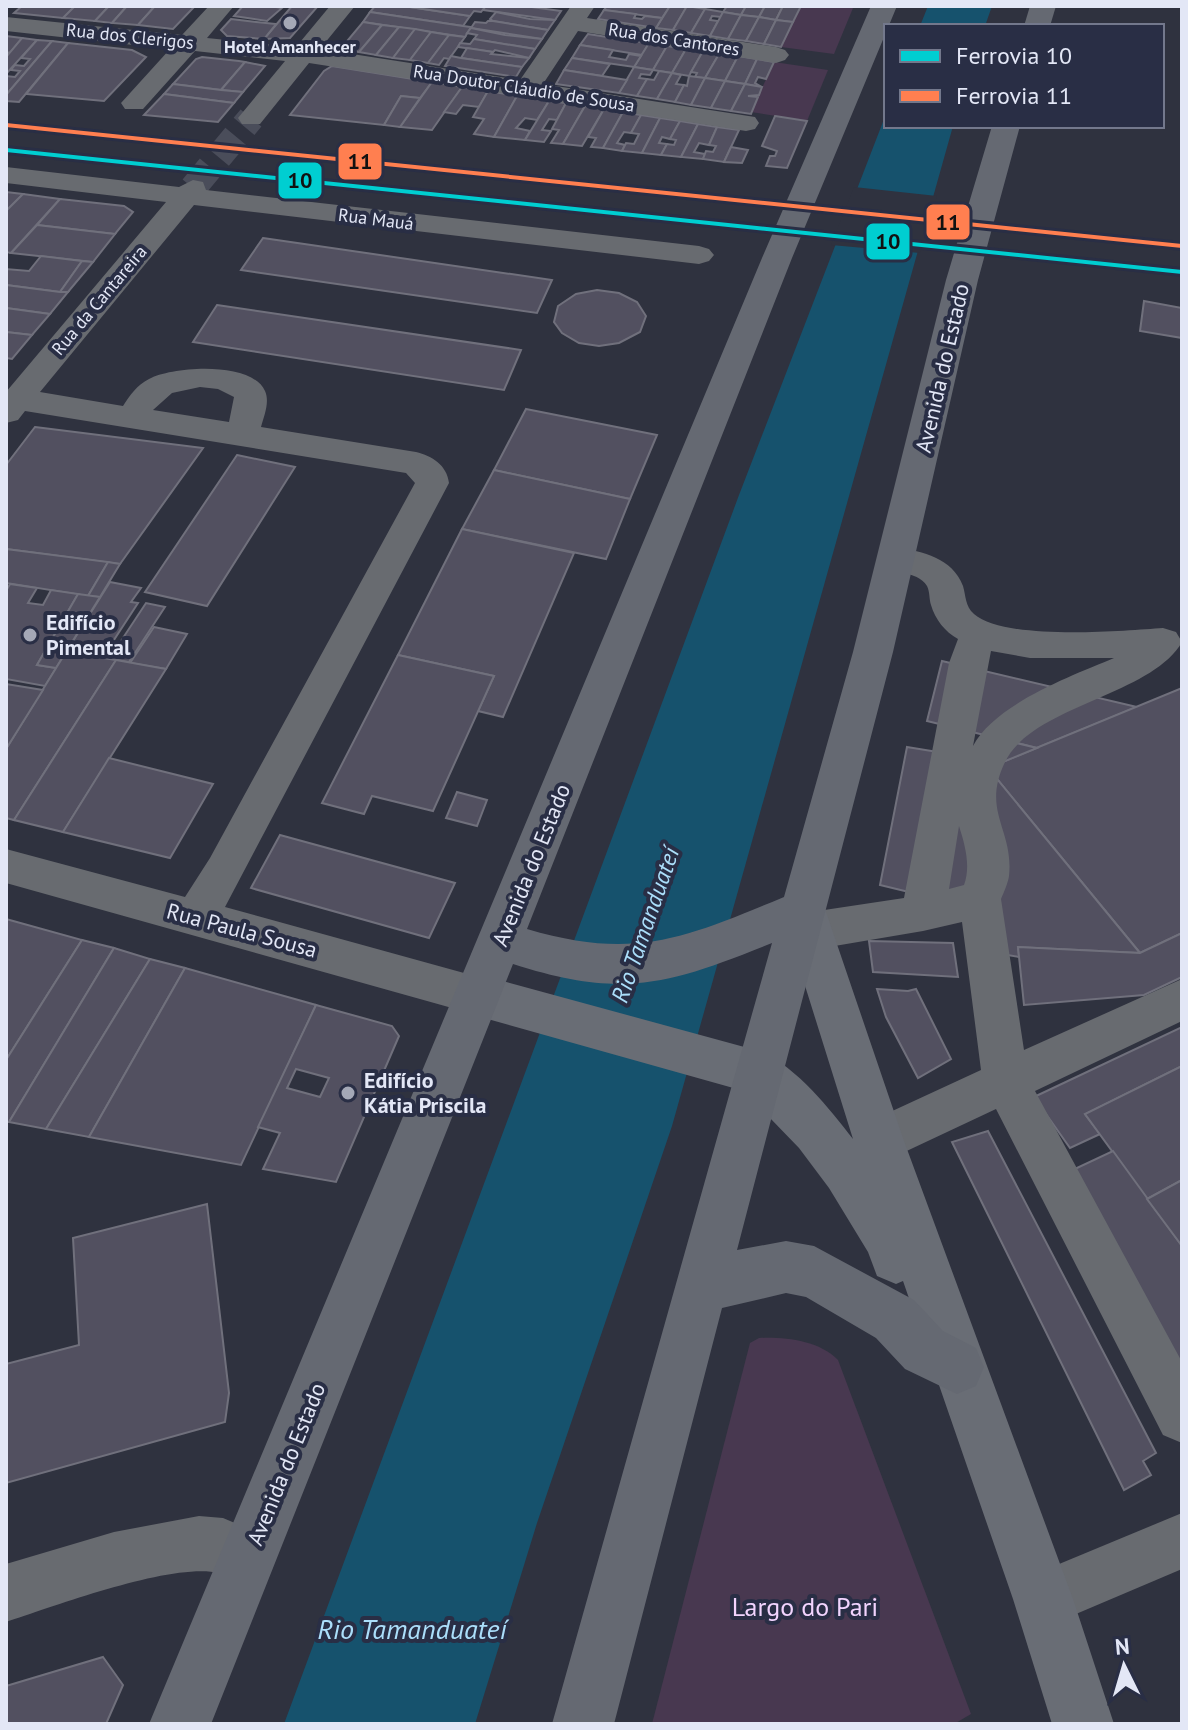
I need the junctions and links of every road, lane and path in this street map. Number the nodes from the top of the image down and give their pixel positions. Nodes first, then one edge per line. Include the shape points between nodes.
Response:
1 (222, 6) edge
2 (343, 6) edge
3 (884, 6) edge
4 (577, 15) edge
5 (6, 24) edge
6 (189, 42) junction
7 (302, 55) junction
8 (776, 55) dead end
9 (527, 89) junction
10 (134, 103) dead end
11 (251, 118) tunnel mouth
12 (746, 123) dead end
13 (1005, 128) edge
14 (6, 175) edge
15 (190, 191) junction
16 (699, 255) dead end
17 (12, 406) edge
18 (131, 418) junction
19 (242, 435) junction
20 (897, 559) junction
21 (978, 634) junction
22 (1172, 641) edge
23 (6, 866) edge
24 (980, 899) junction
25 (923, 913) junction
26 (195, 918) junction
27 (807, 920) junction
28 (515, 945) junction
29 (494, 999) junction
30 (1182, 999) edge
31 (739, 1067) junction
32 (1006, 1082) junction
33 (879, 1141) junction
34 (700, 1288) junction
35 (957, 1367) junction
36 (1182, 1416) edge
37 (1182, 1541) edge
38 (248, 1557) junction
39 (6, 1593) edge
40 (1043, 1599) junction
41 (180, 1724) edge
42 (583, 1724) edge
43 (1083, 1724) edge

1 - 6 street
2 - 7 street
3 - 28 highway, Avenida do Estado via 795,215
4 - 8 street, Rua dos Cantores
4 - 9 street
5 - 6 street, Rua dos Clerigos
6 - 7 street, Rua dos Clerigos
6 - 10 street
7 - 9 street, Rua Doutor Cláudio de Sousa
7 - 11 street
9 - 12 street, Rua Doutor Cláudio de Sousa
13 - 20 highway, Avenida do Estado via 962,280
14 - 15 street, Rua Mauá
15 - 16 street, Rua Mauá via 465,230
15 - 17 street, Rua da Cantareira
17 - 18 street
18 - 19 street
18 - 19 street via 150,393 166,384 223,380 250,393
19 - 26 street via 416,463 431,475 432,483
20 - 21 street via 940,574 954,615
20 - 27 highway, Avenida do Estado
21 - 22 street via 1030,642
21 - 25 street via 963,687
22 - 24 street via 1014,726 991,749 974,788 987,847 988,877
23 - 26 street, Rua Paula Sousa
24 - 25 street
24 - 32 street
25 - 27 street
26 - 29 street, Rua Paula Sousa
27 - 28 highway via 757,927 648,963 575,962
27 - 31 highway, Avenida do Estado
27 - 33 main road
28 - 29 highway, Avenida do Estado
29 - 31 main road
29 - 38 highway, Avenida do Estado
30 - 32 street
31 - 34 highway, Avenida do Estado
31 - 35 main road via 817,1131 847,1171 890,1240 920,1323
32 - 33 street
32 - 36 street
33 - 35 main road
34 - 35 highway via 786,1267 814,1272 895,1319 924,1350
34 - 42 highway, Avenida do Estado
35 - 40 main road
37 - 40 street
38 - 39 street via 220,1545 185,1544
38 - 41 highway, Avenida do Estado
40 - 43 main road

